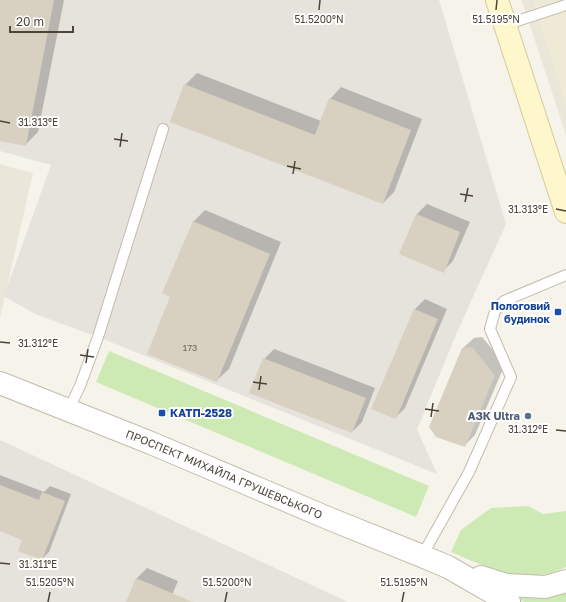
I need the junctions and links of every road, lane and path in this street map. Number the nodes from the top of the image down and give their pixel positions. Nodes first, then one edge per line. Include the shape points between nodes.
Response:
1 (497, 0) edge
2 (566, 5) edge
3 (505, 25) junction
4 (163, 129) dead end
5 (566, 212) edge
6 (566, 274) edge
7 (0, 383) edge
8 (68, 411) junction
9 (422, 556) junction
10 (448, 567) junction
11 (566, 581) edge
12 (509, 602) edge

1 - 3 main road
2 - 3 lane
3 - 5 main road
4 - 8 lane via 98,337
6 - 9 lane via 504,301 495,311 490,329 511,377 469,472
7 - 8 street, ПРОСПЕКТ МИХАЙЛА ГРУШЕВСЬКОГО
8 - 9 street, ПРОСПЕКТ МИХАЙЛА ГРУШЕВСЬКОГО
9 - 10 street, ПРОСПЕКТ МИХАЙЛА ГРУШЕВСЬКОГО
10 - 11 street, ПРОСПЕКТ МИХАЙЛА ГРУШЕВСЬКОГО via 506,585 545,587
10 - 12 street, ПРОСПЕКТ МИХАЙЛА ГРУШЕВСЬКОГО

